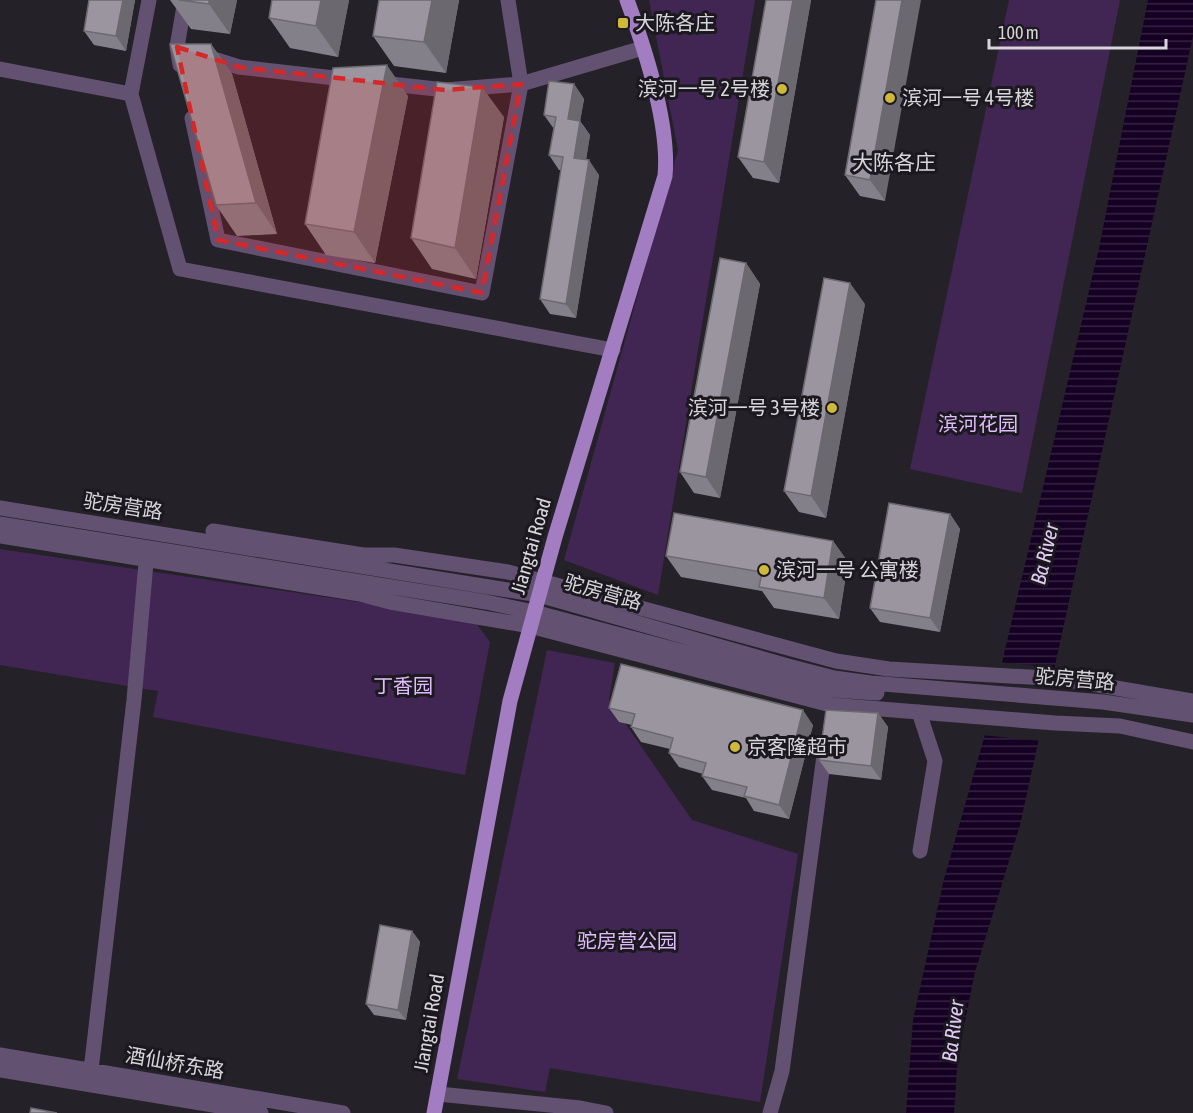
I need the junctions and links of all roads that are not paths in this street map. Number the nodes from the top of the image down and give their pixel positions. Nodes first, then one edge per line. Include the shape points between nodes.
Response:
1 (148, 0) edge
2 (185, 0) edge
3 (508, 0) edge
4 (627, 0) edge
5 (177, 47) junction
6 (643, 48) junction
7 (0, 69) edge
8 (184, 81) edge
9 (521, 84) junction
10 (131, 94) junction
11 (189, 104) edge
12 (613, 350) junction
13 (0, 497) edge
14 (0, 508) edge
15 (0, 524) edge
16 (0, 536) edge
17 (147, 554) junction
18 (541, 588) junction
19 (532, 619) junction
20 (836, 661) junction
21 (833, 684) junction
22 (1193, 700) edge
23 (1058, 702) junction
24 (919, 712) junction
25 (1193, 715) edge
26 (829, 717) junction
27 (1193, 726) edge
28 (1193, 742) edge
29 (920, 851) dead end
30 (0, 1055) edge
31 (0, 1070) edge
32 (92, 1070) junction
33 (438, 1094) junction
34 (261, 1113) edge
35 (343, 1113) edge
36 (434, 1113) edge
37 (606, 1113) edge
38 (771, 1113) edge

1 - 10 street
2 - 5 street
3 - 9 street
4 - 6 main road, Jiangtai Road
5 - 8 street
5 - 9 street via 239,67 445,90
6 - 9 street
6 - 12 main road, Jiangtai Road via 662,121 667,158
7 - 10 street
9 - 11 street via 482,293 218,240
10 - 12 street via 180,270
12 - 18 main road, Jiangtai Road
13 - 18 street via 363,555 394,555 508,572
14 - 18 street, 驼房营路
15 - 17 street, 驼房营路
16 - 17 street
17 - 19 street, 驼房营路 via 463,598
17 - 32 street
18 - 19 main road, Jiangtai Road
18 - 20 street
18 - 21 street, 驼房营路 via 788,666
19 - 21 street, 驼房营路
19 - 26 street
19 - 33 main road, Jiangtai Road via 499,755
20 - 21 street
20 - 22 street via 890,669 1063,679
21 - 23 street, 驼房营路 via 871,683
21 - 26 street
23 - 25 street, 驼房营路 via 1132,705
23 - 27 street, 驼房营路
24 - 26 street
24 - 28 street via 1120,726
24 - 29 street via 935,761
26 - 38 street via 782,1071
30 - 32 street, 酒仙桥东路
31 - 34 street, 酒仙桥东路
32 - 35 street, 酒仙桥东路
33 - 36 main road, Jiangtai Road
33 - 37 street

